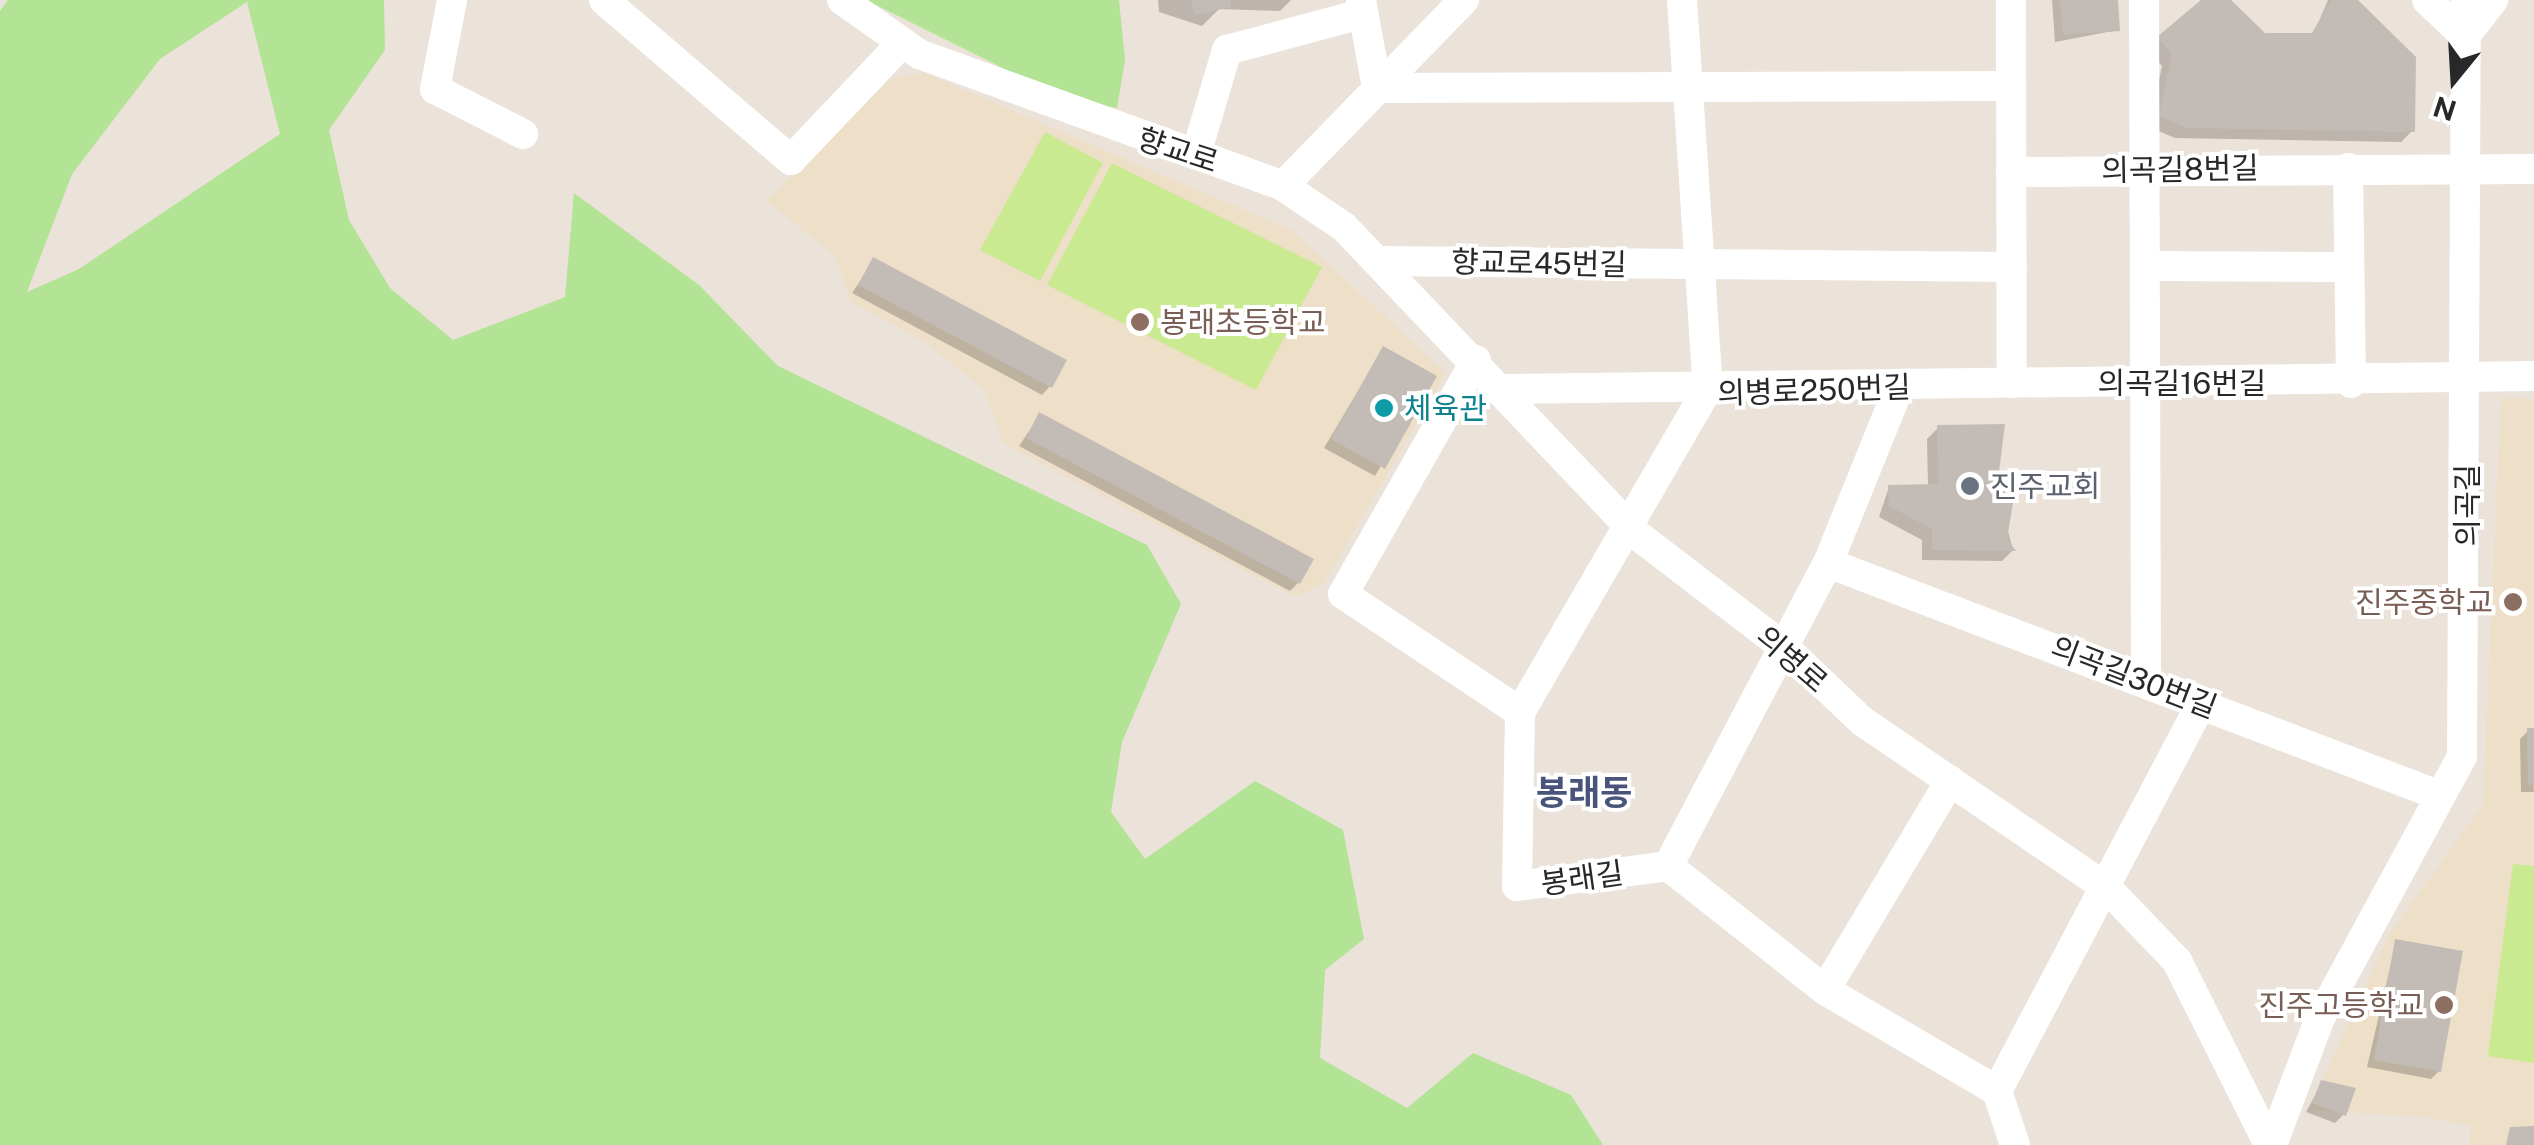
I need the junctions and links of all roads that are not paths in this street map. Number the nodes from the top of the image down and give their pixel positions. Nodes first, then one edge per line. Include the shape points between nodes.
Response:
1 (452, 0) edge
2 (604, 0) edge
3 (842, 0) edge
4 (1464, 0) edge
5 (1682, 0) edge
6 (2011, 0) edge
7 (2144, 0) edge
8 (2427, 0) edge
9 (2466, 0) edge
10 (2493, 0) edge
11 (1361, 7) edge
12 (2465, 36) junction
13 (902, 44) junction
14 (2011, 86) junction
15 (1376, 88) junction
16 (1688, 90) junction
17 (523, 134) dead end
18 (1196, 154) junction
19 (2146, 168) junction
20 (2348, 168) junction
21 (2469, 168) junction
22 (2534, 169) edge
23 (2011, 172) junction
24 (1283, 186) junction
25 (1378, 261) junction
26 (1700, 266) junction
27 (2149, 266) junction
28 (2012, 267) junction
29 (2346, 267) junction
30 (1476, 360) junction
31 (2468, 374) junction
32 (2534, 376) edge
33 (2012, 383) junction
34 (2351, 383) junction
35 (2144, 384) junction
36 (1899, 387) junction
37 (1708, 388) junction
38 (1506, 389) junction
39 (1628, 522) junction
40 (1828, 562) junction
41 (1784, 647) junction
42 (2146, 679) junction
43 (2202, 703) junction
44 (1520, 712) junction
45 (1950, 781) junction
46 (2438, 795) junction
47 (1668, 866) junction
48 (2107, 888) junction
49 (1825, 990) junction
50 (1997, 1091) junction
51 (2015, 1145) edge
52 (2270, 1145) edge

1 - 17 street via 435,88
2 - 13 street via 791,160
3 - 13 street, 향교로
4 - 15 street
5 - 16 street
6 - 14 street
7 - 19 street
8 - 12 street
9 - 12 street, 의곡길
10 - 12 street
11 - 15 street
11 - 18 street via 1227,50 1213,74
12 - 21 street, 의곡길
13 - 18 street, 향교로
14 - 16 street
14 - 23 street
15 - 16 street
15 - 24 street
16 - 26 street
18 - 24 street, 향교로
19 - 20 street, 의곡길8번길
19 - 23 street, 의곡길8번길
19 - 27 street
20 - 21 street, 의곡길8번길
20 - 29 street
21 - 22 street, 의곡길8번길
21 - 31 street, 의곡길
23 - 28 street
24 - 25 street, 의병로
25 - 26 street, 향교로45번길
25 - 30 street, 의병로
26 - 28 street, 향교로45번길
26 - 37 street
27 - 29 street
27 - 35 street
28 - 33 street
29 - 34 street
30 - 38 street, 의병로
30 - 44 street via 1343,594
31 - 32 street, 의곡길16번길
31 - 34 street, 의곡길16번길
31 - 46 street, 의곡길 via 2467,704 2462,756
33 - 35 street, 의곡길16번길
33 - 36 street, 의병로250번길
34 - 35 street, 의곡길16번길
35 - 42 street
36 - 37 street, 의병로250번길
36 - 40 street
37 - 38 street
37 - 39 street, 의병로250번길
38 - 39 street, 의병로
39 - 41 street, 의병로
39 - 44 street, 의병로250번길
40 - 41 street
40 - 42 street, 의곡길30번길
41 - 45 street, 의병로 via 1862,721
41 - 47 street
42 - 43 street, 의곡길30번길
43 - 46 street, 의곡길30번길
43 - 48 street
44 - 47 street, 봉래길 via 1516,886
45 - 48 street, 의병로
45 - 49 street
46 - 52 street, 의곡길 via 2320,1018
47 - 49 street, 봉래길
48 - 50 street
48 - 52 street, 의병로 via 2177,961
49 - 50 street, 봉래길
50 - 51 street

